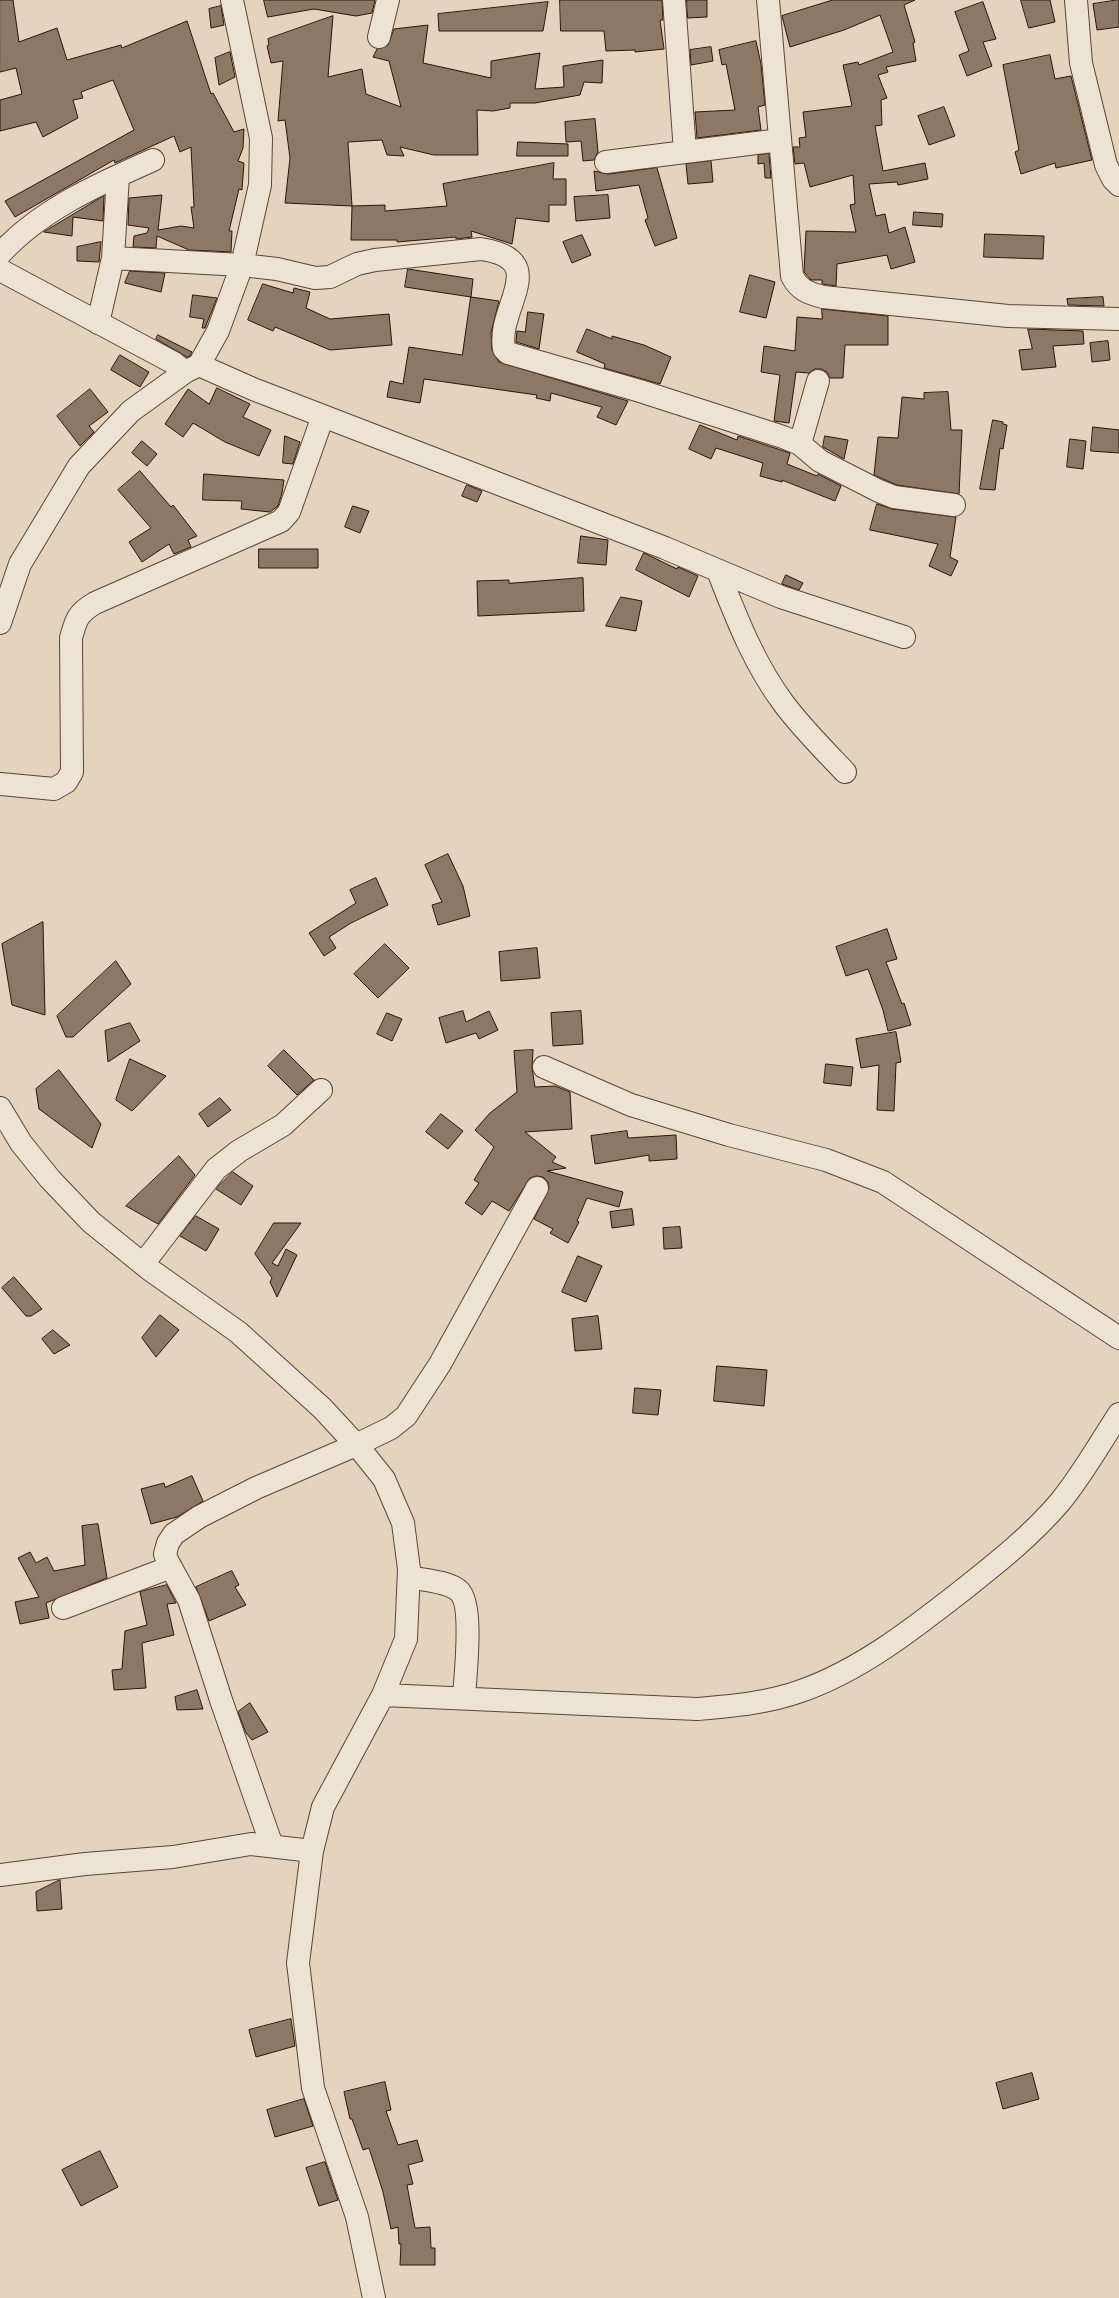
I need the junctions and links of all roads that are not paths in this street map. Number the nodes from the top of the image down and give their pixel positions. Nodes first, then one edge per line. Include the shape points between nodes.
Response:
1 (232, 0) edge
2 (388, 0) edge
3 (674, 0) edge
4 (768, 0) edge
5 (1076, 0) edge
6 (379, 37) dead end
7 (780, 140) junction
8 (685, 152) junction
9 (153, 160) dead end
10 (606, 162) dead end
11 (118, 176) junction
12 (1119, 185) edge
13 (0, 254) edge
14 (113, 258) junction
15 (242, 265) junction
16 (0, 270) edge
17 (1119, 319) edge
18 (98, 323) junction
19 (192, 369) junction
20 (818, 381) dead end
21 (323, 416) junction
22 (800, 444) junction
23 (954, 505) dead end
24 (718, 571) junction
25 (0, 622) edge
26 (904, 637) dead end
27 (845, 772) dead end
28 (0, 784) edge
29 (544, 1067) dead end
30 (321, 1090) dead end
31 (0, 1108) edge
32 (537, 1188) dead end
33 (143, 1264) junction
34 (1119, 1338) edge
35 (1119, 1414) edge
36 (356, 1445) junction
37 (171, 1567) junction
38 (409, 1577) junction
39 (63, 1608) dead end
40 (383, 1694) junction
41 (464, 1698) junction
42 (272, 1846) junction
43 (312, 1851) junction
44 (0, 1875) edge
45 (374, 2298) edge

1 - 15 street via 261,138 260,184
2 - 6 street
3 - 8 street
4 - 7 street
5 - 12 street via 1083,70 1106,165
7 - 8 street
7 - 17 street via 792,276 797,286 805,292 823,297 1008,316
8 - 10 street
9 - 11 street
11 - 13 street via 87,191 40,220
11 - 14 street
14 - 15 street
14 - 18 street
15 - 19 street via 218,331
15 - 22 street via 277,269 315,278 330,277 357,264 375,260 481,248 507,255 519,274 503,337 504,349 508,353 647,393
16 - 18 street
18 - 19 street via 174,363
19 - 21 street
19 - 25 street via 131,411 80,466 20,564
20 - 22 street
21 - 24 street via 665,548
21 - 28 street via 289,512 281,521 82,611 71,638 72,772 66,782 54,789
22 - 23 street via 820,461 879,491 894,496
24 - 26 street via 781,597
24 - 27 street via 735,618 764,674 799,722
29 - 34 street via 631,1105 729,1135 826,1160 883,1182
30 - 33 street via 283,1125 239,1151 216,1169
31 - 33 street via 21,1143 50,1179 92,1222
32 - 36 street via 425,1389 406,1416 391,1428
33 - 36 street via 238,1332 322,1408
35 - 41 street via 1061,1500 1013,1550 893,1642 836,1676 801,1691 743,1705 697,1709
36 - 37 street via 256,1488 182,1527 168,1543 165,1554
36 - 38 street via 384,1480 403,1523
37 - 39 street
37 - 42 street via 189,1600 220,1700
38 - 40 street via 406,1639
38 - 41 street via 451,1587 464,1597 468,1623
40 - 41 street
40 - 43 street via 323,1807
42 - 43 street
42 - 44 street via 242,1845 173,1857
43 - 45 street via 298,1963 313,2088 357,2217

